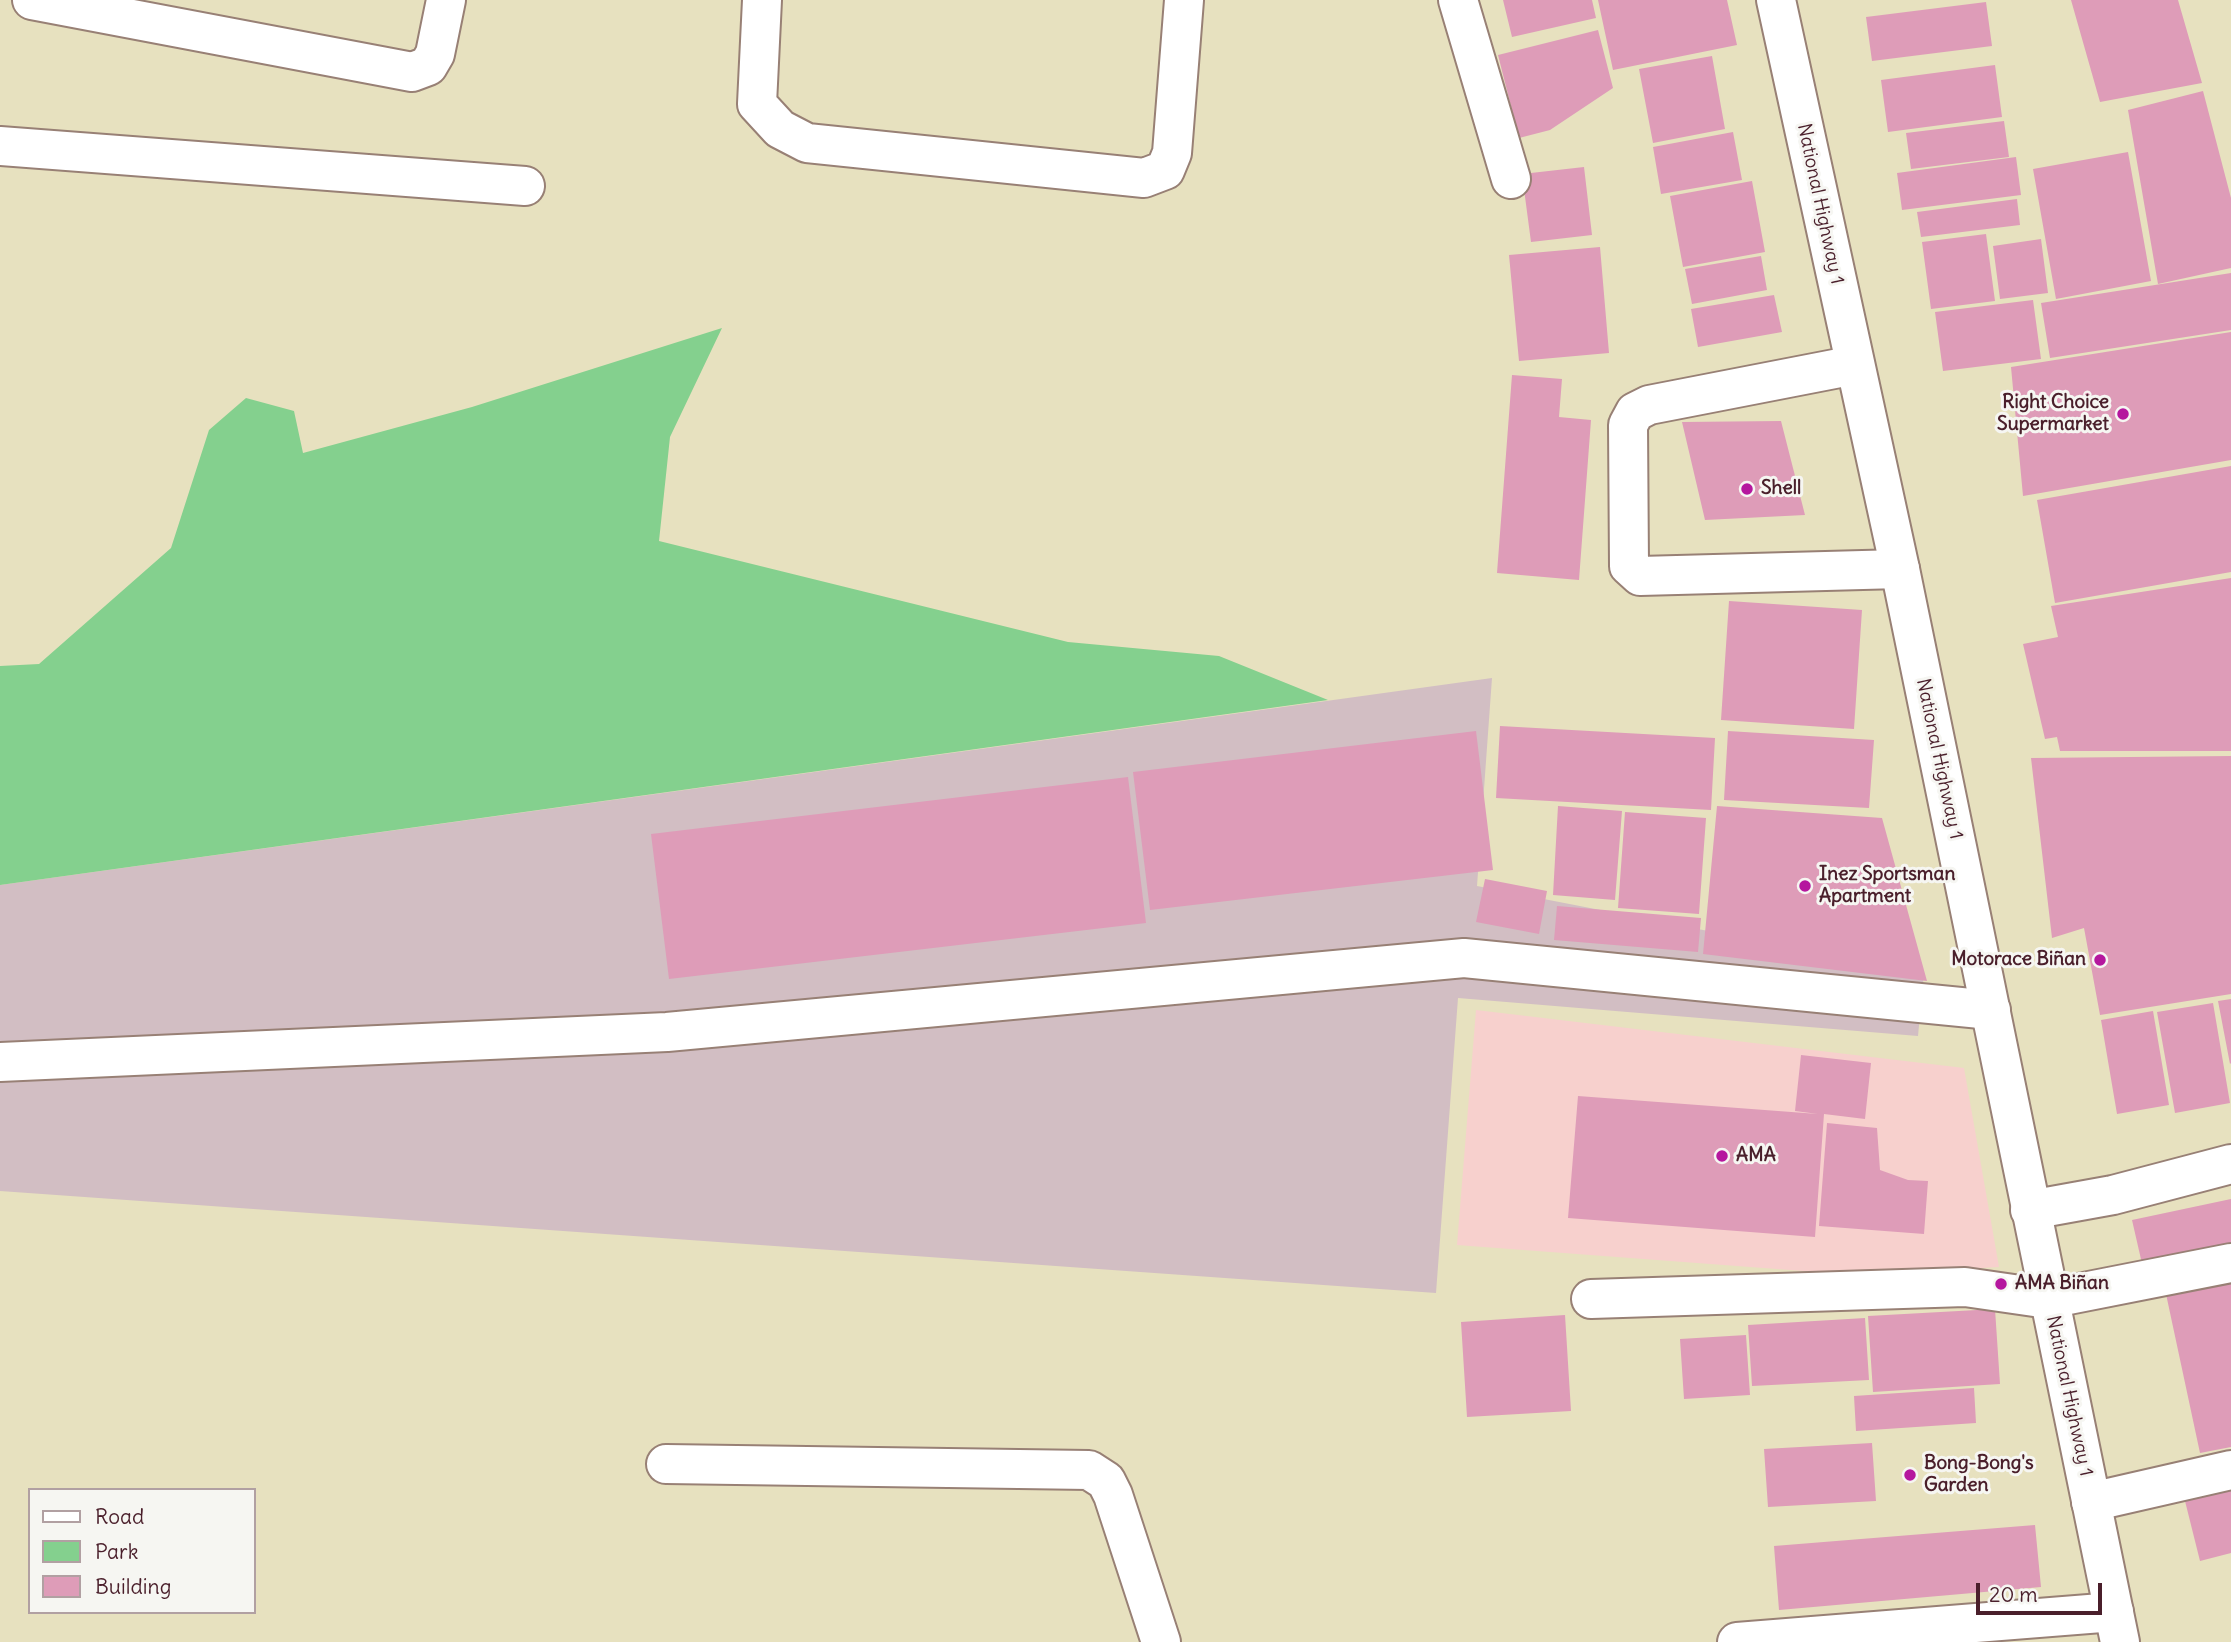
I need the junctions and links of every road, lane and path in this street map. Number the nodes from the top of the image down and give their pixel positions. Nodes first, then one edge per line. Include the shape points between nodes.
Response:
1 (32, 0) edge
2 (446, 0) edge
3 (762, 0) edge
4 (1184, 0) edge
5 (1458, 0) edge
6 (1776, 0) edge
7 (0, 146) edge
8 (1511, 179) dead end
9 (525, 186) dead end
10 (1855, 365) junction
11 (1900, 569) junction
12 (1990, 1010) junction
13 (0, 1062) edge
14 (2231, 1164) edge
15 (2030, 1210) junction
16 (2231, 1263) edge
17 (1591, 1299) dead end
18 (2048, 1299) junction
19 (666, 1464) dead end
20 (2231, 1470) edge
21 (2091, 1502) junction
22 (2117, 1627) edge
23 (1161, 1642) edge
24 (1737, 1642) edge

1 - 2 main road via 412,72 428,66 435,54
3 - 4 main road via 757,104 780,129 807,143 1144,177 1165,170 1172,153
5 - 8 main road
6 - 10 main road, National Highway 1
7 - 9 main road
10 - 11 main road, National Highway 1
10 - 11 main road via 1649,405 1635,412 1628,425 1629,566 1640,576
11 - 12 main road, National Highway 1
12 - 13 main road via 1464,958 667,1032
12 - 15 main road, National Highway 1
14 - 15 main road via 2113,1195
15 - 18 main road, National Highway 1
16 - 18 main road
17 - 18 main road via 1965,1287
18 - 21 main road, National Highway 1
19 - 23 main road via 1089,1470 1106,1481 1113,1495
20 - 21 main road
21 - 22 main road, National Highway 1
22 - 24 main road

